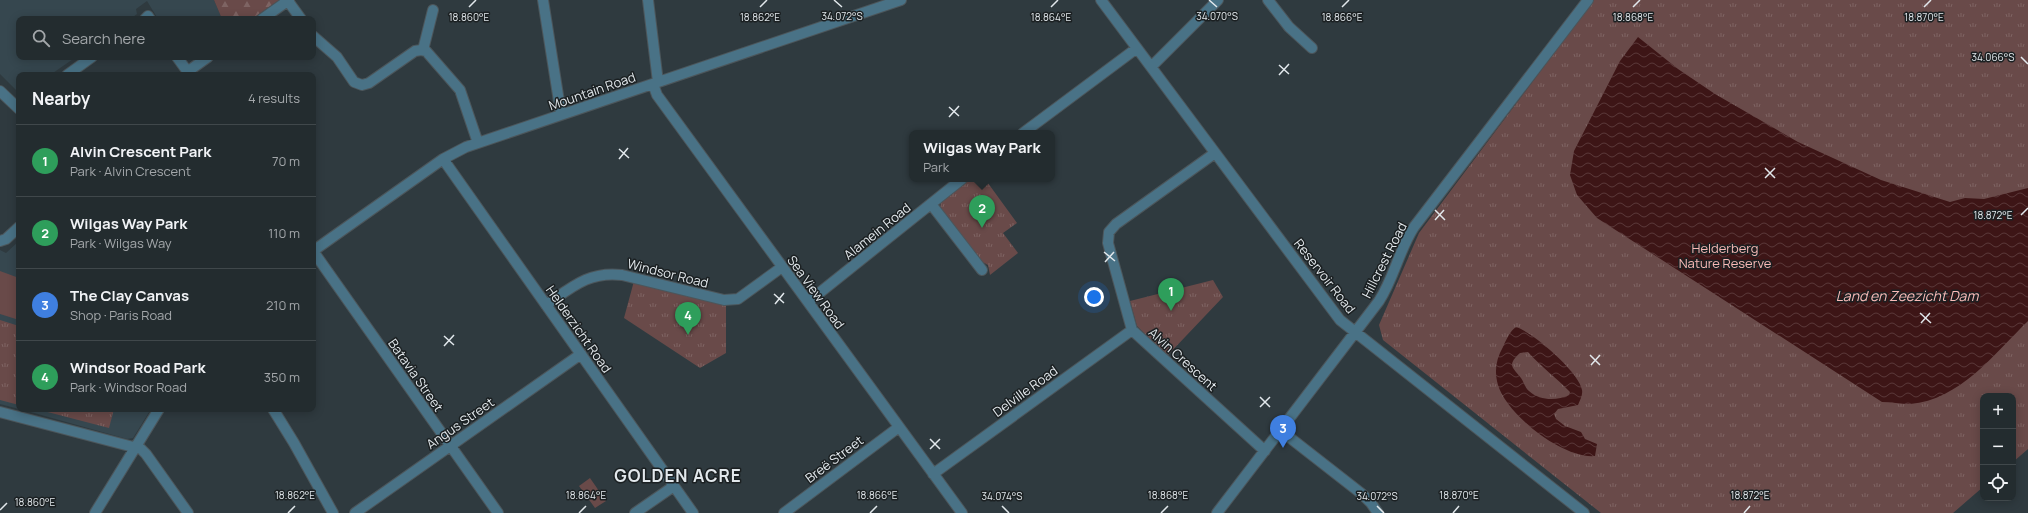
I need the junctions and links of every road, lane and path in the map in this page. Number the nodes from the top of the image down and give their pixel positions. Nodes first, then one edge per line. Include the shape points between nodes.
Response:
1 (289, 0) edge
2 (544, 0) edge
3 (648, 0) edge
4 (901, 0) edge
5 (1101, 0) edge
6 (1218, 0) edge
7 (1268, 0) edge
8 (1588, 0) edge
9 (433, 10) dead end
10 (266, 16) edge
11 (299, 16) edge
12 (316, 38) edge
13 (1137, 48) junction
14 (1312, 48) dead end
15 (423, 50) junction
16 (88, 60) edge
17 (179, 60) edge
18 (204, 60) edge
19 (1152, 67) junction
20 (71, 72) edge
21 (187, 72) edge
22 (189, 72) edge
23 (655, 83) junction
24 (0, 91) edge
25 (16, 106) edge
26 (561, 114) junction
27 (1027, 130) edge
28 (478, 143) junction
29 (1215, 153) junction
30 (444, 159) junction
31 (958, 182) edge
32 (930, 204) junction
33 (16, 230) edge
34 (0, 241) edge
35 (316, 249) edge
36 (316, 255) edge
37 (782, 267) junction
38 (982, 270) dead end
39 (808, 302) junction
40 (546, 305) junction
41 (1132, 330) junction
42 (1355, 332) junction
43 (581, 354) junction
44 (157, 412) edge
45 (275, 412) edge
46 (0, 414) edge
47 (899, 427) junction
48 (1280, 430) junction
49 (450, 445) junction
50 (135, 447) junction
51 (1265, 451) junction
52 (933, 474) junction
53 (674, 486) junction
54 (95, 513) edge
55 (188, 513) edge
56 (332, 513) edge
57 (355, 513) edge
58 (498, 513) edge
59 (635, 513) edge
60 (693, 513) edge
61 (784, 513) edge
62 (962, 513) edge
63 (1217, 513) edge
64 (1378, 513) edge
65 (1584, 513) edge

1 - 10 street
1 - 11 street
2 - 26 street
3 - 23 street, Sea View Road
4 - 23 street, Mountain Road
5 - 13 street, Reservoir Road
6 - 19 street
7 - 14 street via 1294,32
8 - 42 street, Hillcrest Road via 1414,227 1383,295
9 - 15 street
12 - 15 street via 333,52 354,82 362,85 369,83 415,51
13 - 19 street, Reservoir Road
13 - 27 street
15 - 28 street via 460,90
16 - 20 street
17 - 21 street
18 - 22 street
19 - 29 street, Reservoir Road
23 - 26 street, Mountain Road
23 - 37 street, Sea View Road via 657,95
24 - 25 street
26 - 28 street, Mountain Road
28 - 30 street, Mountain Road
29 - 41 street, Alvin Crescent via 1116,224 1109,232 1108,243
29 - 42 street, Reservoir Road via 1331,309
30 - 35 street, Mountain Road
30 - 40 street, Helderzicht Road
31 - 32 street, Alamein Road
32 - 38 street
32 - 39 street, Alamein Road
33 - 34 street
36 - 49 street, Batavia Street
37 - 39 street, Sea View Road
37 - 40 street, Windsor Road via 735,300 724,300 622,275 605,274 583,279
39 - 47 street, Sea View Road
40 - 43 street, Helderzicht Road
41 - 51 street, Alvin Crescent
41 - 52 street, Delville Road
42 - 48 street, Hillcrest Road
42 - 65 street, Reservoir Road
43 - 49 street, Angus Street
43 - 53 street, Helderzicht Road
44 - 50 street
45 - 56 street
46 - 50 street
47 - 52 street, Sea View Road
47 - 61 street, Breë Street
48 - 51 street, Hillcrest Road
48 - 64 street via 1362,494
49 - 57 street, Angus Street
49 - 58 street, Batavia Street
50 - 54 street
50 - 55 street via 146,454
51 - 63 street, Hillcrest Road
52 - 62 street, Sea View Road
53 - 59 street
53 - 60 street, Helderzicht Road

